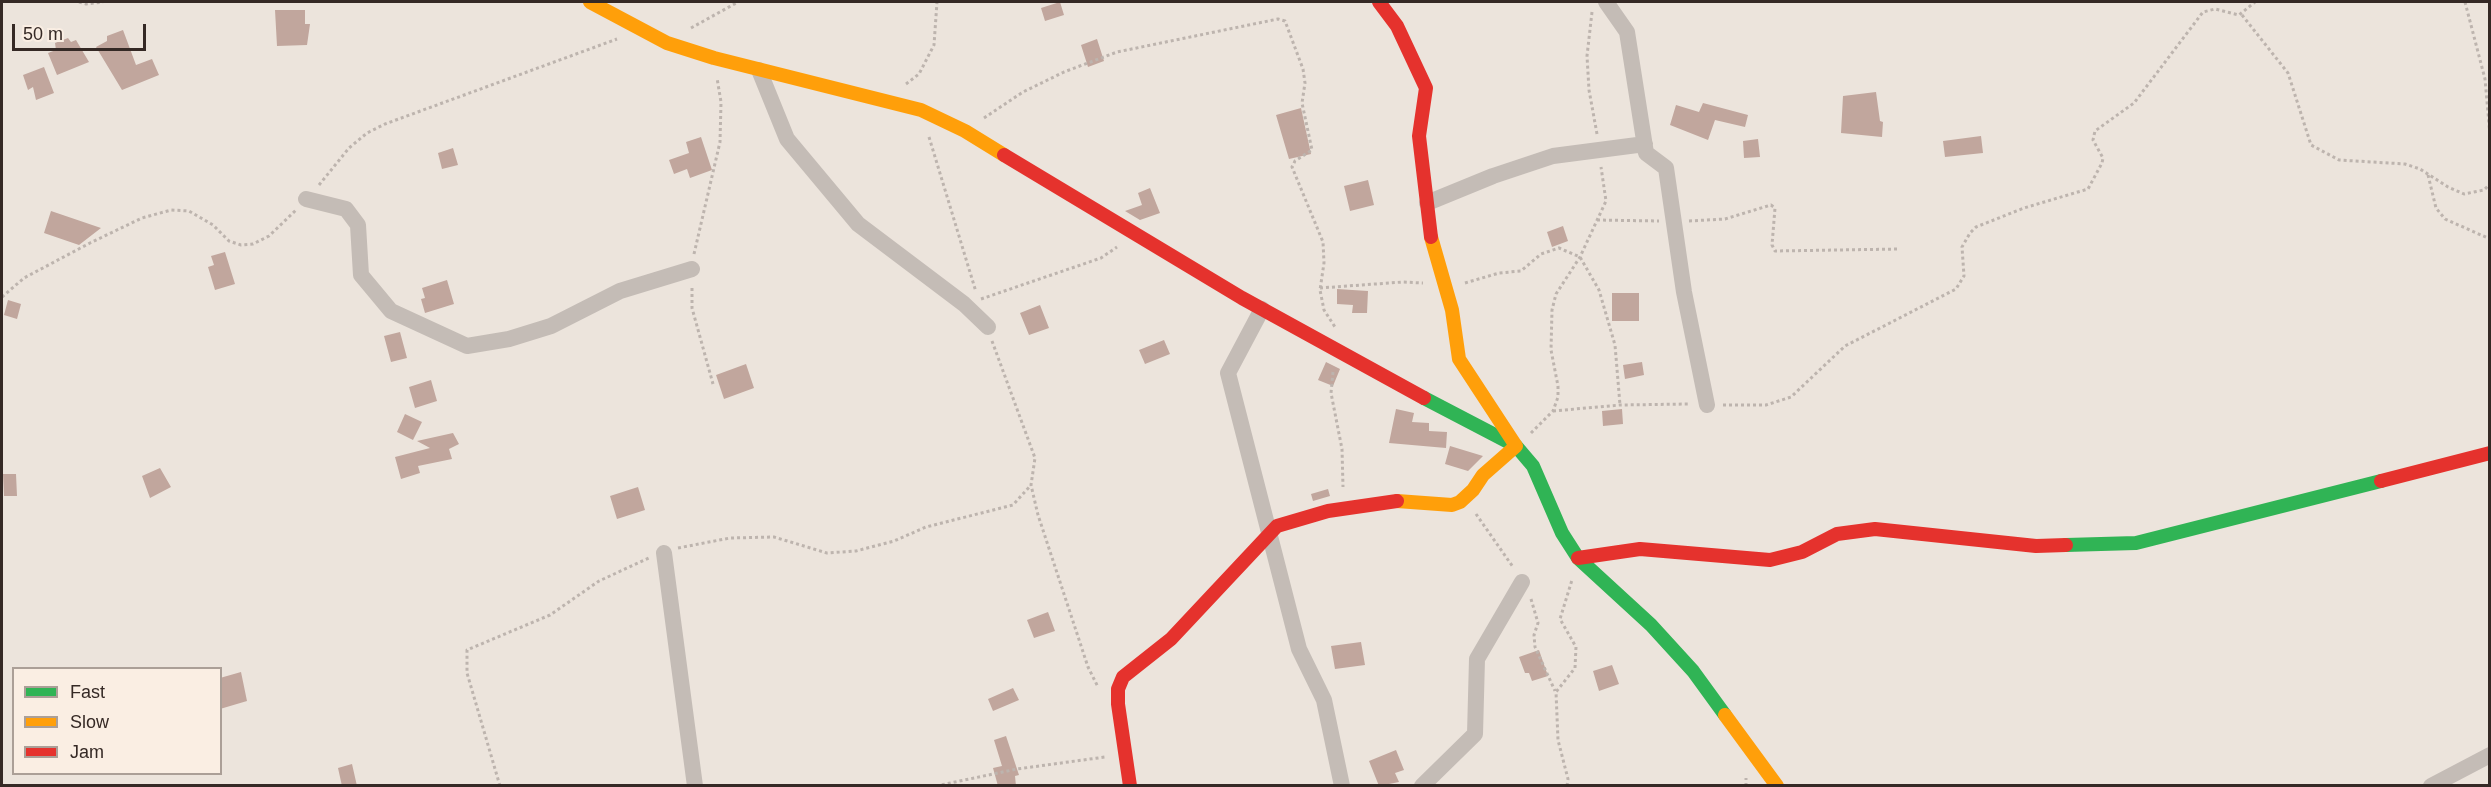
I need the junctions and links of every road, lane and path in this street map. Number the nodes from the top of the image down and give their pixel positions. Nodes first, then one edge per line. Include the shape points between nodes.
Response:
1 (79, 2) edge
2 (102, 2) edge
3 (590, 2) edge
4 (738, 2) edge
5 (937, 2) edge
6 (2255, 2) edge
7 (2465, 2) edge
8 (1385, 5) edge
9 (1599, 5) edge
10 (2241, 14) junction
11 (641, 30) junction
12 (667, 43) junction
13 (714, 58) junction
14 (759, 69) junction
15 (885, 99) junction
16 (921, 110) junction
17 (965, 131) junction
18 (2490, 135) edge
19 (1645, 144) junction
20 (1599, 149) junction
21 (2428, 174) junction
22 (2490, 184) edge
23 (306, 199) junction
24 (1427, 203) junction
25 (1597, 220) junction
26 (1669, 221) dead end
27 (1681, 221) dead end
28 (1136, 235) junction
29 (2490, 239) edge
30 (1900, 249) dead end
31 (1580, 257) junction
32 (692, 269) junction
33 (2, 297) edge
34 (979, 300) junction
35 (1262, 309) junction
36 (988, 327) junction
37 (1334, 350) junction
38 (713, 384) dead end
39 (1620, 405) junction
40 (1707, 405) junction
41 (1553, 411) junction
42 (1516, 446) junction
43 (2490, 453) edge
44 (1032, 485) junction
45 (1328, 511) junction
46 (1270, 533) junction
47 (664, 553) junction
48 (1578, 558) junction
49 (1522, 582) dead end
50 (1103, 696) dead end
51 (1125, 754) junction
52 (2490, 755) edge
53 (500, 786) edge
54 (695, 786) edge
55 (936, 786) edge
56 (1130, 786) edge
57 (1342, 786) edge
58 (1422, 786) edge
59 (1567, 786) edge
60 (1777, 786) edge
61 (2431, 786) edge

1 - 2 path
3 - 11 street
4 - 12 path
5 - 15 path via 934,45 919,74
6 - 10 path
7 - 18 path via 2485,79
8 - 24 street via 1426,88 1419,136
9 - 19 street via 1627,32
9 - 20 path via 1587,56
10 - 21 path via 2288,73 2311,145 2339,160 2405,164
10 - 40 path via 2215,9 2203,12 2134,103 2095,130 2093,140 2103,158 2088,189 2024,208 1970,233 1963,242 1964,276 1956,289 1845,346 1791,396 1766,405
11 - 12 street
11 - 23 path via 367,133 349,148
12 - 13 street
13 - 14 street
13 - 32 path via 721,102 720,142
14 - 15 street
14 - 36 street via 787,139 858,224 964,304
15 - 16 street
16 - 17 street
16 - 34 path
17 - 28 street
17 - 37 path via 1023,92 1117,52 1278,19 1285,21 1305,83 1302,104 1312,150 1292,167 1323,242 1320,290 1324,310 1334,323
19 - 20 street
19 - 40 street via 1646,153 1666,168 1684,292
20 - 24 street via 1553,156
20 - 25 path via 1606,201
21 - 22 path via 2464,194 2484,190
21 - 29 path via 2436,208 2445,219
23 - 32 street via 346,209 358,225 361,275 391,311 467,346 510,339 551,326 620,291
23 - 33 path via 269,236 253,244 229,241 213,225 189,211 171,210 142,218 24,278
24 - 42 street via 1431,238 1452,310 1459,359
25 - 26 path
25 - 31 path
27 - 30 path via 1725,219 1771,205 1775,251
28 - 34 path via 1101,258
28 - 35 street
31 - 39 path via 1599,290 1615,345
31 - 41 path via 1562,283 1552,310 1551,350 1558,386
32 - 38 path via 692,308
34 - 36 path
35 - 37 street
35 - 46 street via 1228,373
36 - 44 path via 1035,458
37 - 42 street
37 - 45 path via 1331,393 1344,484
39 - 40 path
39 - 41 path
41 - 42 path
42 - 45 street via 1460,502 1452,505 1404,500
42 - 48 street via 1533,466 1562,533
43 - 48 street via 2136,543 2036,546 1875,529 1837,534 1802,552 1770,560 1640,549
44 - 47 path via 1013,506 926,526 894,541 856,551 826,554 774,537 730,538
44 - 50 path via 1038,515 1088,667
45 - 46 street via 1284,524
46 - 51 street via 1172,639 1123,677 1118,704
46 - 57 street via 1299,649 1324,700
47 - 53 path via 599,581 550,615 467,650 467,673
47 - 54 street
48 - 59 path via 1560,619 1576,647 1575,668 1556,692 1558,740
48 - 60 street via 1694,671
49 - 58 street via 1477,659 1475,734
51 - 55 path via 1017,769
51 - 56 street
52 - 61 street

